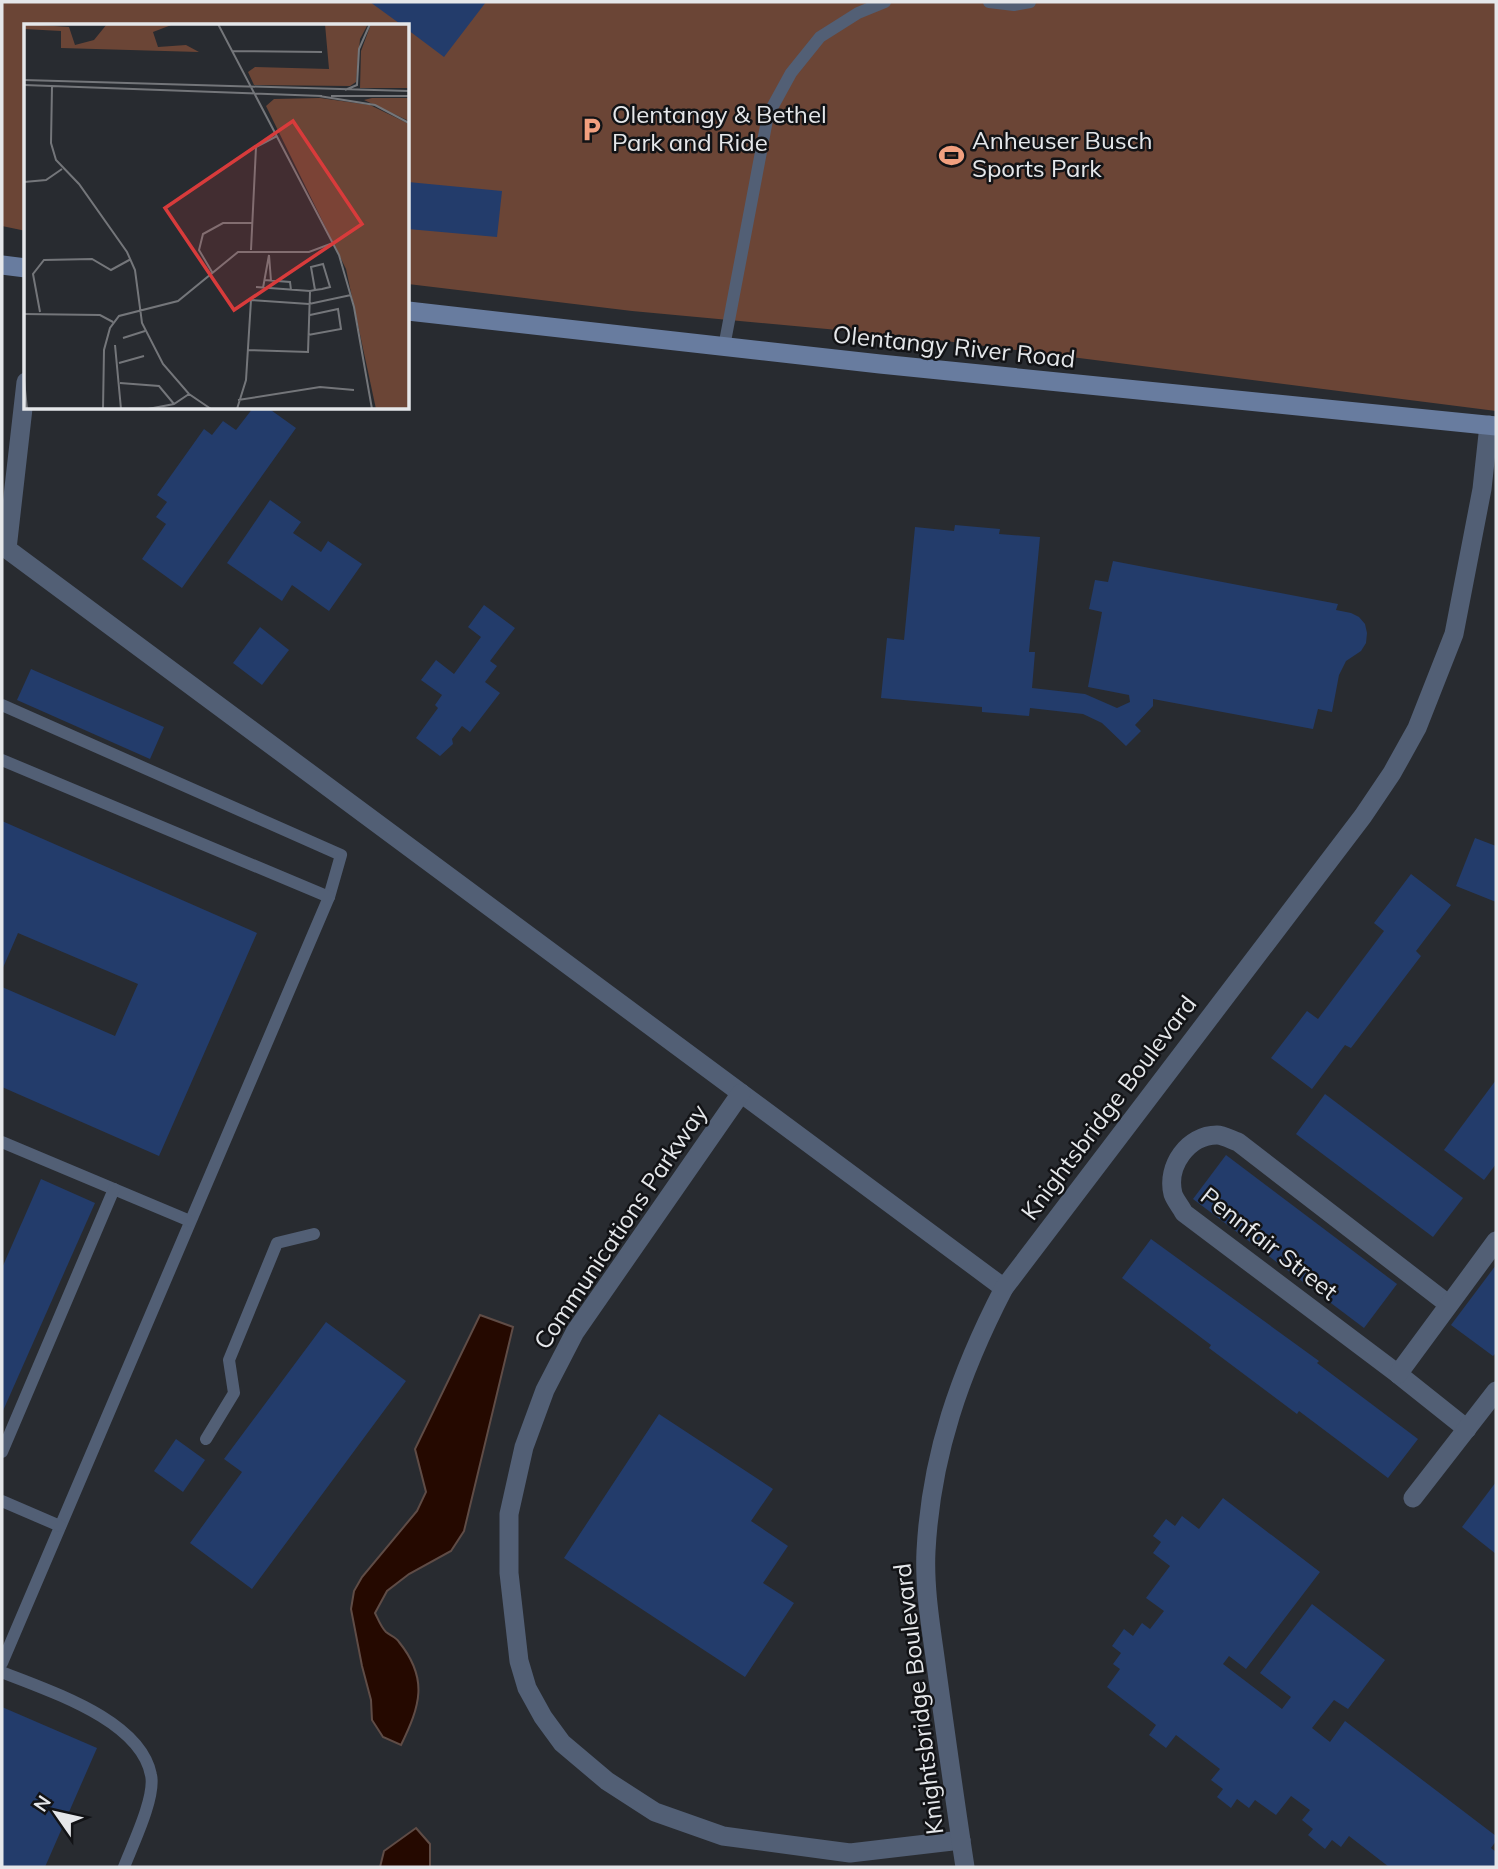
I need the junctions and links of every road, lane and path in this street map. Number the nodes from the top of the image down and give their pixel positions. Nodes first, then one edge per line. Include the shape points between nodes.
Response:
1 (886, 2) edge
2 (989, 2) edge
3 (1030, 2) edge
4 (2, 265) edge
5 (24, 268) edge
6 (410, 311) edge
7 (724, 347) junction
8 (24, 398) edge
9 (1492, 426) edge
10 (4, 554) edge
11 (2, 705) edge
12 (2, 760) edge
13 (328, 897) junction
14 (741, 1093) junction
15 (2, 1142) edge
16 (114, 1189) junction
17 (190, 1221) junction
18 (314, 1234) dead end
19 (1496, 1241) edge
20 (1004, 1288) junction
21 (1448, 1304) junction
22 (1398, 1374) junction
23 (1496, 1391) edge
24 (1467, 1429) junction
25 (206, 1439) dead end
26 (2, 1452) edge
27 (1413, 1498) dead end
28 (2, 1501) edge
29 (60, 1526) junction
30 (2, 1663) edge
31 (2, 1672) edge
32 (961, 1840) junction
33 (124, 1867) edge
34 (965, 1867) edge

1 - 7 lane via 820,37 790,73 768,115
2 - 3 lane
4 - 5 main road
6 - 7 main road, Olentangy River Road
7 - 9 main road, Olentangy River Road
8 - 10 street
9 - 20 street, Knightsbridge Boulevard via 1454,634 1432,695 1392,773
10 - 14 street
11 - 13 lane via 341,855
12 - 13 lane
13 - 17 lane
14 - 20 street
14 - 32 street, Communications Parkway via 575,1332 541,1399 524,1447 509,1514 509,1573 519,1661 527,1688 562,1742 607,1781 655,1812 723,1836 850,1853
15 - 16 lane
16 - 17 lane
16 - 26 lane
17 - 29 lane
18 - 25 lane via 278,1243 229,1360 234,1393
19 - 21 street
20 - 32 street, Knightsbridge Boulevard via 978,1339 940,1447 926,1553 930,1618
21 - 22 street
21 - 22 street, Pennfair Street via 1238,1142 1218,1135 1198,1139 1182,1152 1172,1172 1173,1194 1184,1213
22 - 24 street, Pennfair Street
23 - 24 street
24 - 27 street
28 - 29 lane
29 - 30 lane
31 - 33 lane via 108,1719 140,1748 152,1776 147,1807
32 - 34 street, Knightsbridge Boulevard

